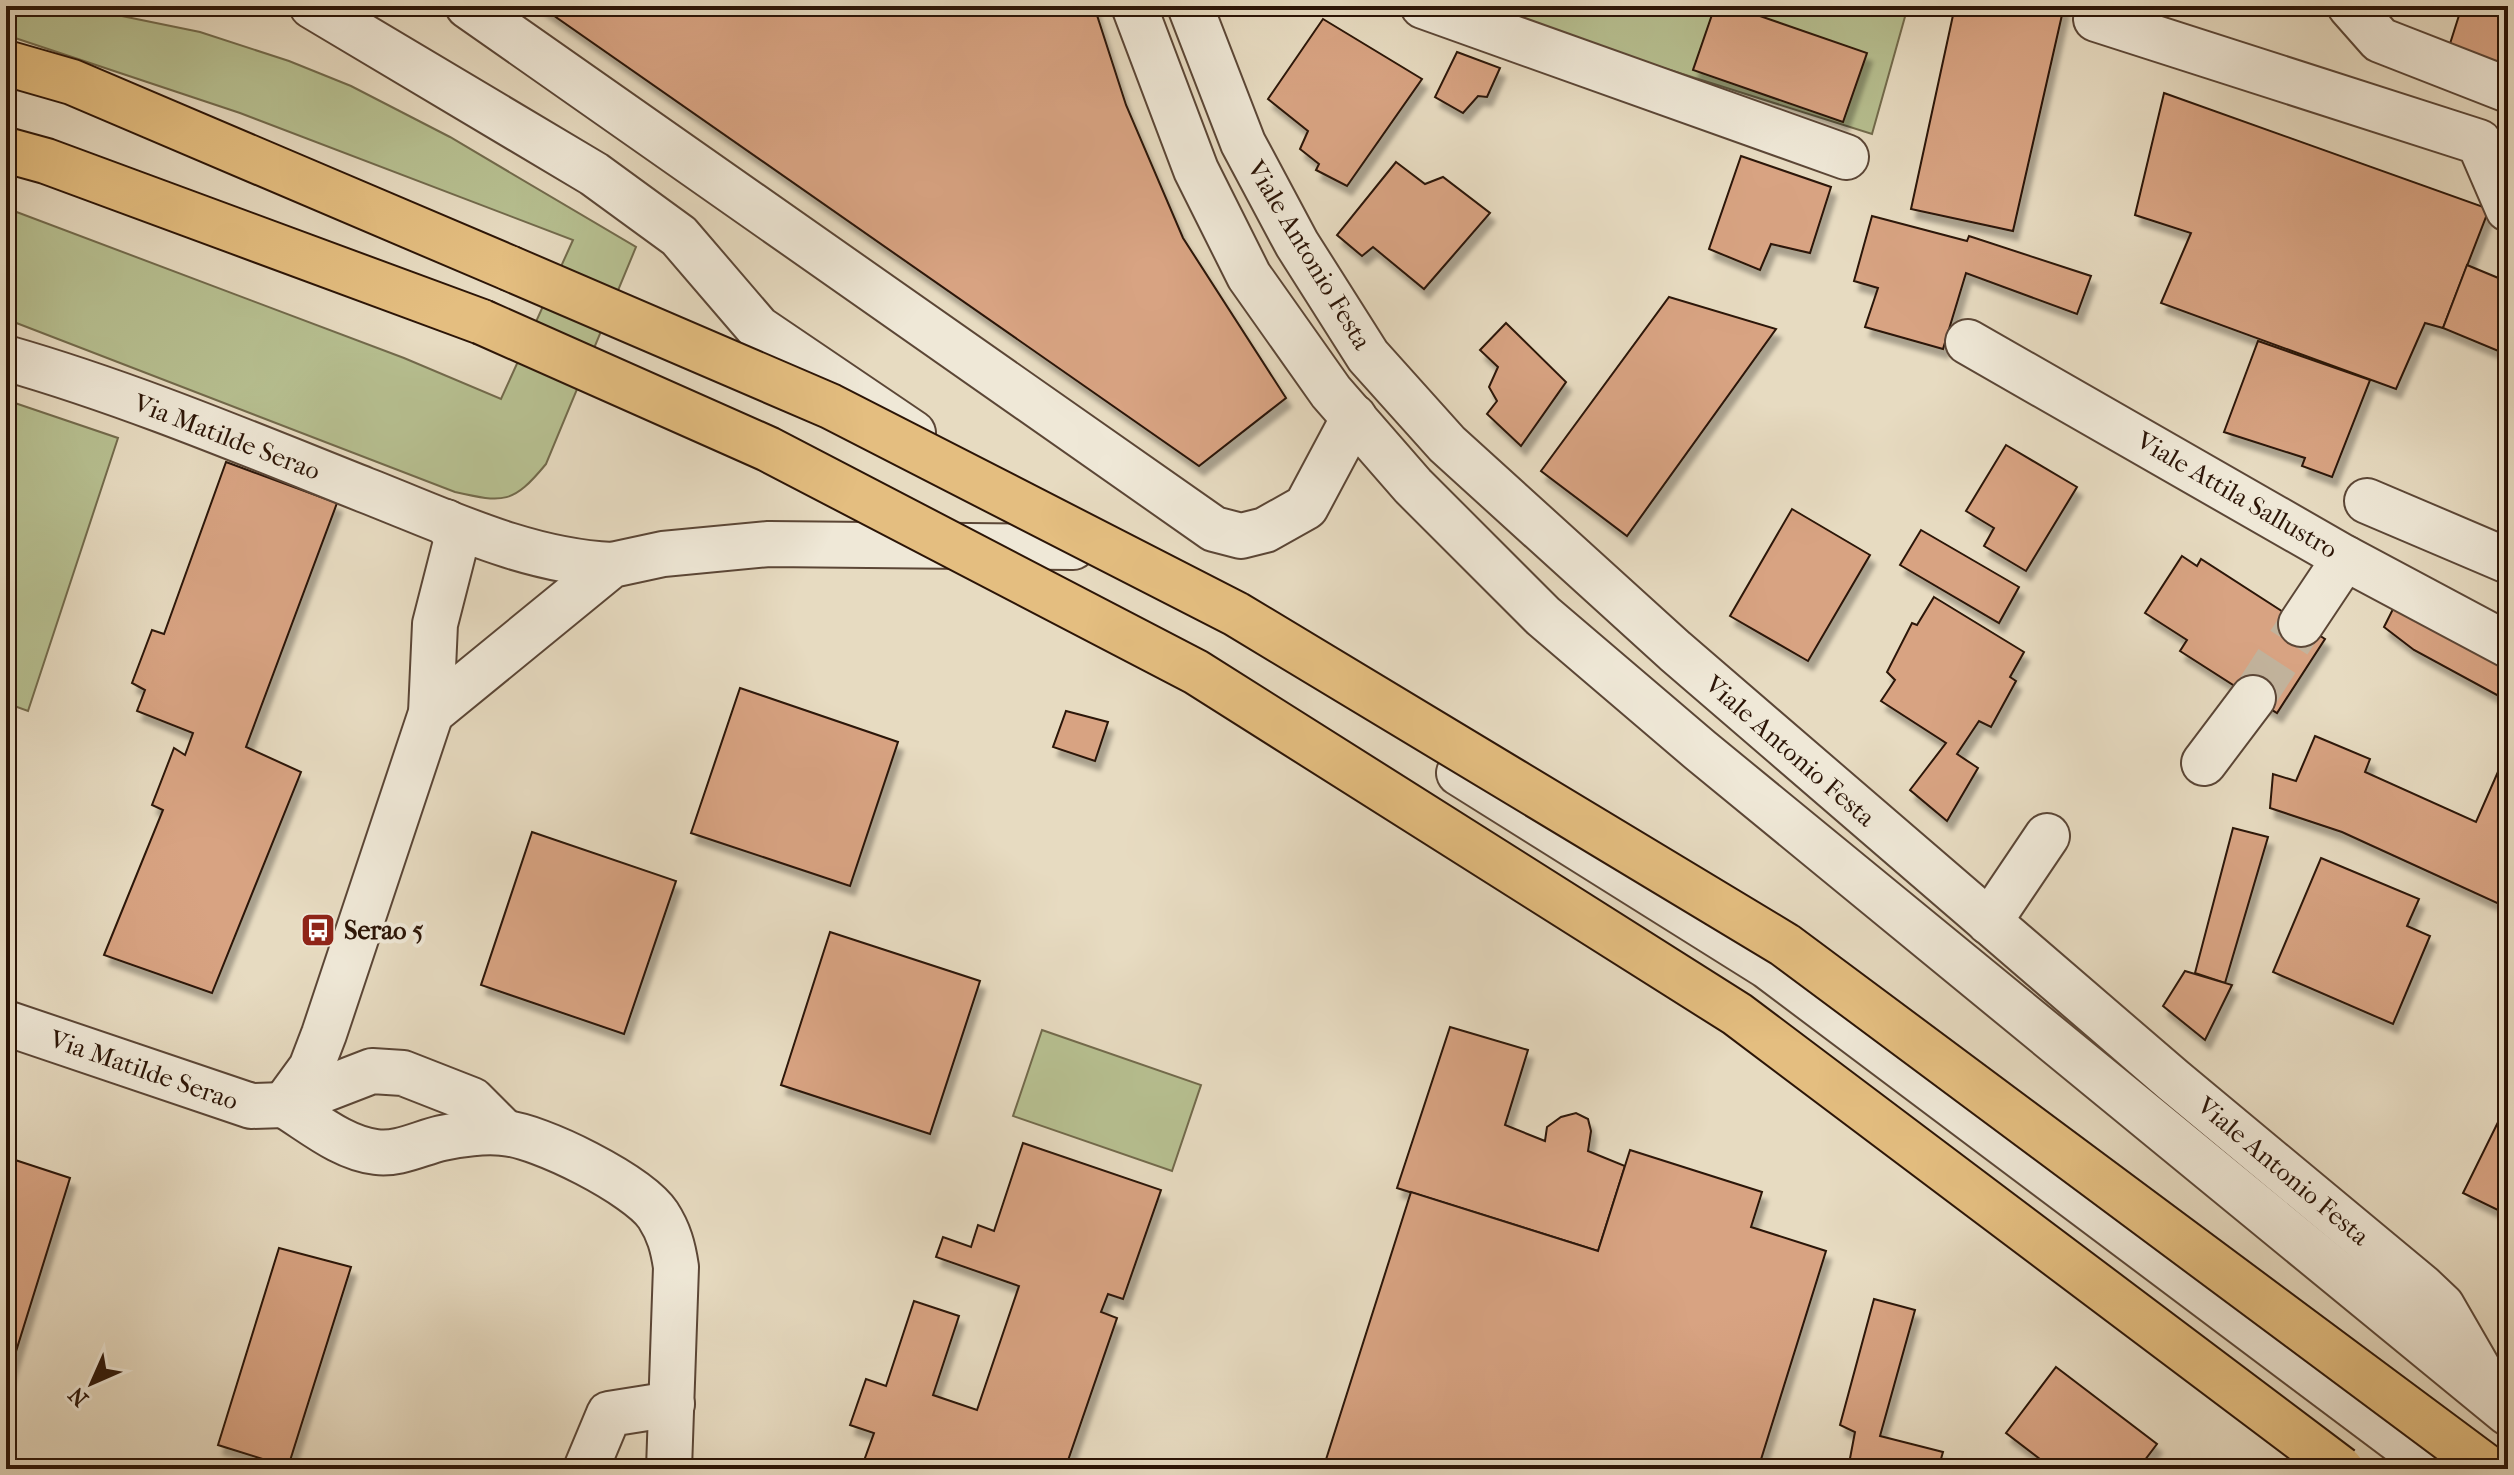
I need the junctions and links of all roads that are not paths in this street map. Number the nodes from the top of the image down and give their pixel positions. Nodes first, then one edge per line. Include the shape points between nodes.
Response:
1 (312, 6) edge
2 (468, 6) edge
3 (1134, 6) edge
4 (1190, 6) edge
5 (2350, 6) edge
6 (1428, 7) edge
7 (2096, 19) dead end
8 (6, 63) edge
9 (2508, 90) edge
10 (6, 150) edge
11 (1846, 157) dead end
12 (2508, 209) edge
13 (1968, 342) dead end
14 (6, 358) edge
15 (1354, 417) junction
16 (2367, 501) dead end
17 (446, 522) junction
18 (1073, 547) junction
19 (2345, 558) junction
20 (2508, 561) edge
21 (612, 565) junction
22 (2301, 624) tunnel mouth
23 (2508, 645) edge
24 (2253, 698) tunnel mouth
25 (431, 713) junction
26 (2204, 763) dead end
27 (2047, 836) dead end
28 (1989, 922) junction
29 (6, 1023) edge
30 (284, 1105) junction
31 (505, 1133) junction
32 (672, 1404) junction
33 (2505, 1407) edge
34 (586, 1469) edge
35 (669, 1469) edge
36 (2341, 1469) edge
37 (2437, 1469) edge
38 (2489, 1469) edge

1 - 18 street via 594,174 679,236 758,328
2 - 15 street via 1214,529 1241,536 1265,530 1306,507
3 - 15 street via 1196,170 1249,276
4 - 28 street, Viale Antonio Festa via 1243,143 1297,244 1368,356 1447,444 1675,651
5 - 9 street via 2380,40
6 - 11 street
7 - 12 street via 2479,142
8 - 38 highway, bridge via 72,82 830,406 1236,614 1771,937
10 - 36 highway, bridge via 482,322 768,449 1196,672 1737,1014
13 - 19 street, Viale Attila Sallustro
14 - 17 street, Via Matilde Serao via 208,427
15 - 33 street via 1413,486 1543,616
16 - 20 street
17 - 21 street, Via Matilde Serao via 556,559
17 - 25 street via 457,538 435,624
18 - 21 street via 769,544 663,554
18 - 37 street via 1223,625 1767,966
19 - 22 street
19 - 23 street, Viale Attila Sallustro
21 - 25 street
24 - 26 street
25 - 30 street via 324,1034 311,1068
27 - 28 street
28 - 33 street, Viale Antonio Festa via 2422,1287 2442,1306
29 - 30 street, Via Matilde Serao via 251,1106
30 - 31 street, Via Matilde Serao via 350,1146 377,1152 445,1137
30 - 31 street, Via Matilde Serao via 372,1071 403,1073 472,1100
31 - 32 street, Via Matilde Serao via 566,1154 633,1189 657,1213 671,1238 676,1267
32 - 34 street via 609,1414
32 - 35 street, Via Matilde Serao

